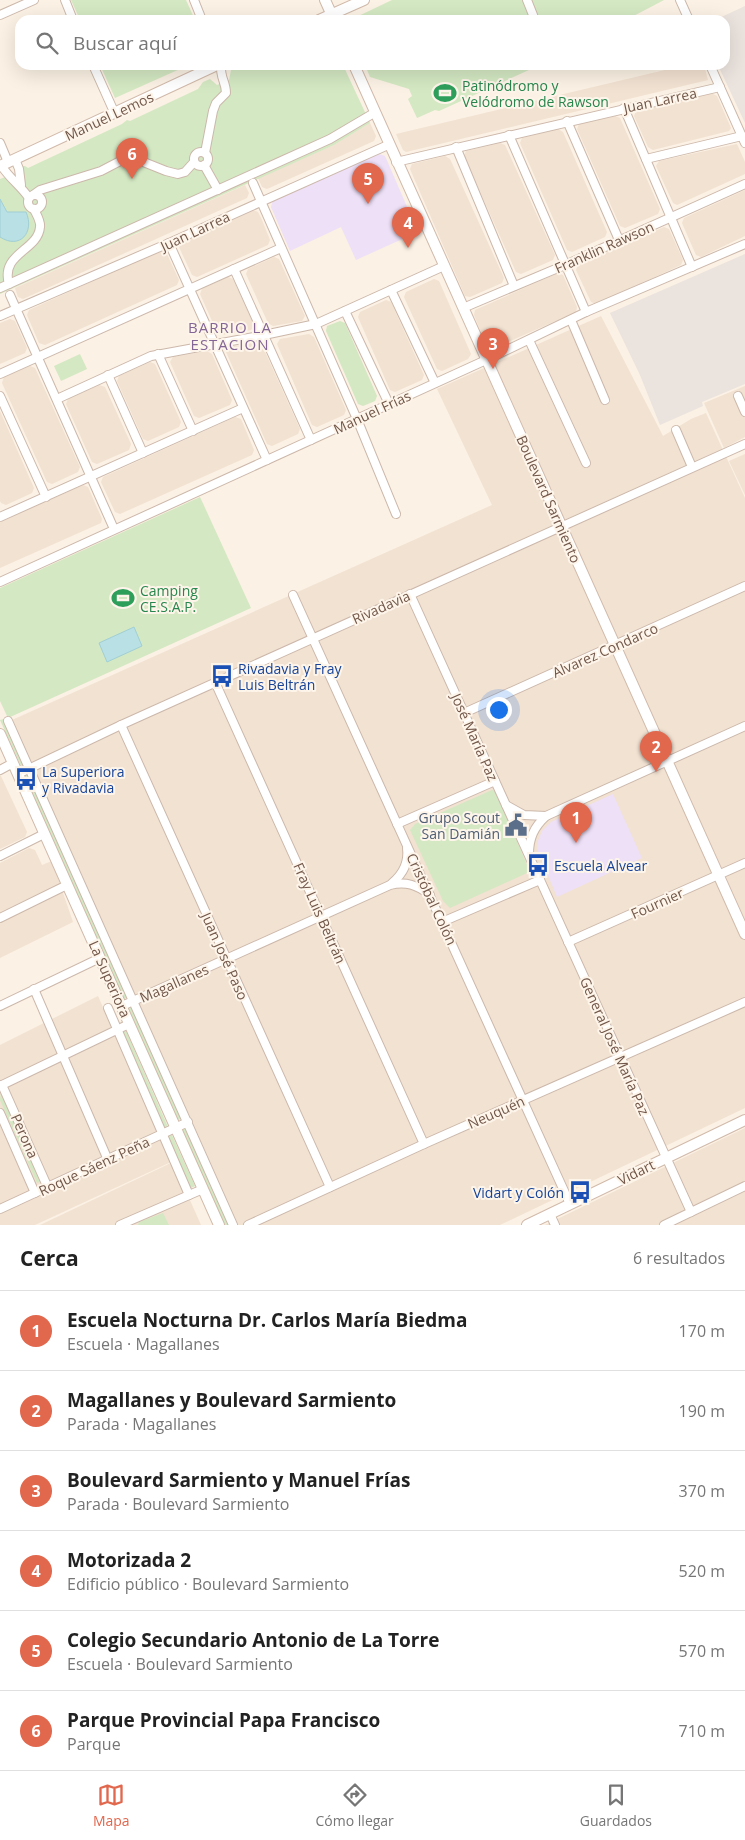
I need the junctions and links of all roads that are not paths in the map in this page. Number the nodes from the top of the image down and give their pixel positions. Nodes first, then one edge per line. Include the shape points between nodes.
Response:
1 (34, 0) edge
2 (65, 0) edge
3 (194, 0) edge
4 (325, 0) edge
5 (364, 0) edge
6 (527, 0) edge
7 (680, 0) edge
8 (0, 15) edge
9 (72, 15) edge
10 (200, 15) edge
11 (332, 15) edge
12 (337, 15) edge
13 (533, 15) edge
14 (687, 15) edge
15 (96, 70) edge
16 (208, 70) edge
17 (220, 70) edge
18 (356, 70) edge
19 (712, 70) edge
20 (720, 87) junction
21 (624, 108) junction
22 (374, 113) junction
23 (115, 114) junction
24 (567, 121) junction
25 (508, 135) junction
26 (743, 139) edge
27 (0, 143) edge
28 (388, 144) junction
29 (456, 147) junction
30 (205, 153) junction
31 (646, 159) junction
32 (194, 162) junction
33 (396, 162) junction
34 (6, 163) edge
35 (204, 165) junction
36 (252, 184) dead end
37 (745, 184) edge
38 (22, 187) junction
39 (218, 190) junction
40 (31, 197) junction
41 (260, 201) junction
42 (34, 209) junction
43 (670, 218) junction
44 (619, 240) junction
45 (169, 243) junction
46 (745, 244) edge
47 (281, 248) junction
48 (565, 265) junction
49 (444, 266) junction
50 (692, 267) junction
51 (234, 269) junction
52 (10, 284) junction
53 (514, 286) junction
54 (0, 288) edge
55 (189, 289) junction
56 (391, 290) junction
57 (10, 295) dead end
58 (463, 308) junction
59 (16, 309) junction
60 (345, 311) junction
61 (586, 312) junction
62 (0, 316) edge
63 (570, 320) junction
64 (316, 324) junction
65 (264, 335) junction
66 (529, 340) junction
67 (214, 344) junction
68 (158, 354) junction
69 (38, 356) junction
70 (486, 360) junction
71 (0, 374) edge
72 (108, 375) junction
73 (435, 383) junction
74 (0, 396) edge
75 (738, 396) dead end
76 (57, 399) junction
77 (605, 400) dead end
78 (389, 404) junction
79 (243, 408) junction
80 (745, 412) edge
81 (357, 419) junction
82 (193, 430) junction
83 (676, 430) dead end
84 (311, 440) junction
85 (745, 444) edge
86 (143, 453) junction
87 (267, 460) junction
88 (586, 463) dead end
89 (692, 467) junction
90 (90, 477) junction
91 (46, 497) junction
92 (396, 514) dead end
93 (0, 516) edge
94 (562, 526) junction
95 (114, 529) junction
96 (0, 582) edge
97 (745, 586) edge
98 (410, 594) junction
99 (293, 595) dead end
100 (313, 638) junction
101 (616, 645) junction
102 (215, 682) junction
103 (464, 713) junction
104 (8, 721) dead end
105 (120, 725) junction
106 (745, 726) edge
107 (0, 734) edge
108 (668, 761) junction
109 (13, 764) junction
110 (30, 768) junction
111 (0, 770) edge
112 (18, 774) junction
113 (495, 781) junction
114 (506, 805) junction
115 (546, 816) junction
116 (397, 824) junction
117 (44, 834) junction
118 (406, 843) junction
119 (0, 856) edge
120 (529, 856) junction
121 (745, 863) edge
122 (719, 875) junction
123 (540, 880) junction
124 (67, 885) junction
125 (390, 885) junction
126 (431, 896) junction
127 (321, 916) junction
128 (0, 918) edge
129 (442, 922) junction
130 (745, 934) edge
131 (568, 942) junction
132 (100, 958) junction
133 (227, 959) junction
134 (34, 989) junction
135 (134, 1001) junction
136 (745, 1002) edge
137 (0, 1006) edge
138 (122, 1006) junction
139 (108, 1008) dead end
140 (129, 1024) junction
141 (118, 1029) junction
142 (63, 1056) junction
143 (620, 1058) junction
144 (1, 1086) edge
145 (523, 1101) junction
146 (0, 1113) edge
147 (745, 1120) edge
148 (188, 1122) junction
149 (177, 1127) junction
150 (163, 1134) junction
151 (424, 1144) junction
152 (666, 1157) junction
153 (108, 1160) junction
154 (745, 1186) edge
155 (330, 1187) junction
156 (48, 1188) junction
157 (203, 1188) junction
158 (35, 1193) junction
159 (189, 1195) junction
160 (570, 1204) junction
161 (0, 1209) edge
162 (691, 1212) junction
163 (550, 1214) junction
164 (125, 1224) edge
165 (219, 1225) edge
166 (233, 1225) edge
167 (248, 1225) edge
168 (527, 1225) edge
169 (555, 1225) edge
170 (664, 1225) edge

1 - 8 street
2 - 9 street
3 - 10 street
4 - 11 street
5 - 12 street
6 - 13 street
7 - 14 street
15 - 23 street
16 - 23 street, Manuel Lemos
17 - 30 street via 226,93 213,111
18 - 22 street, Boulevard Sarmiento
19 - 20 street
20 - 21 street, Juan Larrea
20 - 26 street
21 - 24 street, Juan Larrea
21 - 31 street
22 - 28 street, Boulevard Sarmiento
22 - 39 street via 330,139
23 - 34 street, Manuel Lemos
24 - 25 street, Juan Larrea
24 - 44 street
25 - 29 street, Juan Larrea
25 - 48 street
26 - 31 street
27 - 34 street
28 - 33 street, Boulevard Sarmiento
28 - 41 street, Juan Larrea
29 - 33 street, Juan Larrea
29 - 53 street
30 - 32 street via 196,153
30 - 35 street via 208,160
31 - 43 street
32 - 35 street
32 - 40 street via 185,172 178,174 136,159 124,160 40,190
33 - 49 street, Boulevard Sarmiento
34 - 38 street via 10,177
34 - 38 street via 19,169
35 - 39 street
36 - 41 street
37 - 43 street, Franklin Rawson
38 - 40 street
39 - 52 street
40 - 42 street via 29,205
40 - 42 street via 40,196 42,200 40,207
41 - 45 street, Juan Larrea
41 - 47 street
42 - 52 street via 40,223 39,232 8,264 6,273
43 - 44 street, Franklin Rawson
43 - 50 street
44 - 48 street, Franklin Rawson
45 - 55 street
45 - 59 street, Juan Larrea
46 - 50 street, Manuel Frías
47 - 51 street
47 - 64 street
48 - 53 street, Franklin Rawson
48 - 61 street
49 - 56 street
49 - 58 street, Boulevard Sarmiento
50 - 61 street, Manuel Frías
51 - 55 street
51 - 65 street
52 - 54 street
53 - 58 street, Franklin Rawson
55 - 67 street
55 - 69 street
56 - 60 street
56 - 73 street
57 - 59 street
58 - 70 street, Boulevard Sarmiento
59 - 62 street, Juan Larrea
59 - 69 street
60 - 64 street
60 - 78 street
61 - 63 street, Manuel Frías
63 - 66 street, Manuel Frías
63 - 77 street
64 - 65 street
64 - 81 street
65 - 67 street
65 - 84 street
66 - 70 street, Manuel Frías
66 - 88 street
67 - 68 street
67 - 79 street
68 - 72 street
68 - 82 street
69 - 71 street
69 - 76 street
70 - 73 street, Manuel Frías
70 - 94 street, Boulevard Sarmiento
72 - 76 street
72 - 86 street
73 - 78 street, Manuel Frías
74 - 91 street
75 - 80 street
76 - 90 street
78 - 81 street, Manuel Frías
79 - 82 street
79 - 87 street
81 - 84 street, Manuel Frías
81 - 92 street
82 - 86 street
83 - 89 street
84 - 87 street, Manuel Frías
85 - 89 street, Rivadavia
86 - 90 street
87 - 95 street, Manuel Frías
89 - 94 street, Rivadavia
90 - 91 street
90 - 95 street
91 - 93 street
94 - 98 street, Rivadavia
94 - 101 street, Boulevard Sarmiento
95 - 96 street, Manuel Frías
97 - 101 street, Alvarez Condarco
98 - 100 street, Rivadavia
98 - 103 street, José María Paz
99 - 100 street, Cristóbal Colón
100 - 102 street, Rivadavia
100 - 116 street, Cristóbal Colón
101 - 103 street, Alvarez Condarco
101 - 108 street, Boulevard Sarmiento
102 - 105 street, Rivadavia
102 - 127 street, Fray Luis Beltrán
103 - 113 street, José María Paz
104 - 110 street
105 - 110 street, Rivadavia
105 - 133 street, Juan José Paso
106 - 108 street
107 - 109 street, La Superiora
108 - 115 street
108 - 122 street, Boulevard Sarmiento
109 - 111 street
109 - 112 street, La Superiora
110 - 112 street, Rivadavia
110 - 135 street
112 - 117 street, La Superiora
113 - 114 street, José María Paz
113 - 116 street
114 - 115 street via 524,815
114 - 120 street, José María Paz
115 - 120 street via 532,833
116 - 118 street, Cristóbal Colón
117 - 119 street
117 - 124 street, La Superiora
118 - 125 street, Magallanes via 408,854 403,873
118 - 126 street, Cristóbal Colón
120 - 123 street, José María Paz
121 - 122 street, Fournier
122 - 130 street, Boulevard Sarmiento
122 - 131 street, Fournier
123 - 129 street
123 - 131 street, General José María Paz
124 - 128 street
124 - 132 street, La Superiora
125 - 126 street, Magallanes via 410,884
125 - 127 street, Magallanes
126 - 129 street, Cristóbal Colón
127 - 133 street, Magallanes
127 - 151 street, Fray Luis Beltrán
129 - 145 street, Cristóbal Colón
131 - 143 street, General José María Paz
132 - 134 street
132 - 138 street, La Superiora
133 - 135 street, Magallanes
133 - 155 street, Juan José Paso
134 - 137 street
134 - 142 street
135 - 138 street, Magallanes
135 - 148 street
136 - 143 street, Neuquén
138 - 140 street, La Superiora
139 - 141 street
140 - 141 street
140 - 149 street, La Superiora
141 - 142 street
141 - 150 street
142 - 144 street
142 - 153 street
143 - 145 street, Neuquén
143 - 152 street, General José María Paz
144 - 156 street, Perona
145 - 151 street, Neuquén
145 - 160 street, Cristóbal Colón
146 - 158 street, Perona
147 - 152 street, Vidart
148 - 149 street, Roque Sáenz Peña
148 - 166 street
149 - 150 street, Roque Sáenz Peña
149 - 157 street, La Superiora
150 - 153 street, Roque Sáenz Peña
150 - 159 street
151 - 155 street, Neuquén
152 - 160 street, Vidart
152 - 162 street, General José María Paz
153 - 156 street, Roque Sáenz Peña
154 - 162 street
155 - 167 street, Neuquén
156 - 158 street, Roque Sáenz Peña
157 - 159 street
157 - 165 street, La Superiora
158 - 161 street, Roque Sáenz Peña
159 - 164 street
160 - 163 street, Vidart
162 - 170 street
163 - 168 street, Vidart
163 - 169 street

